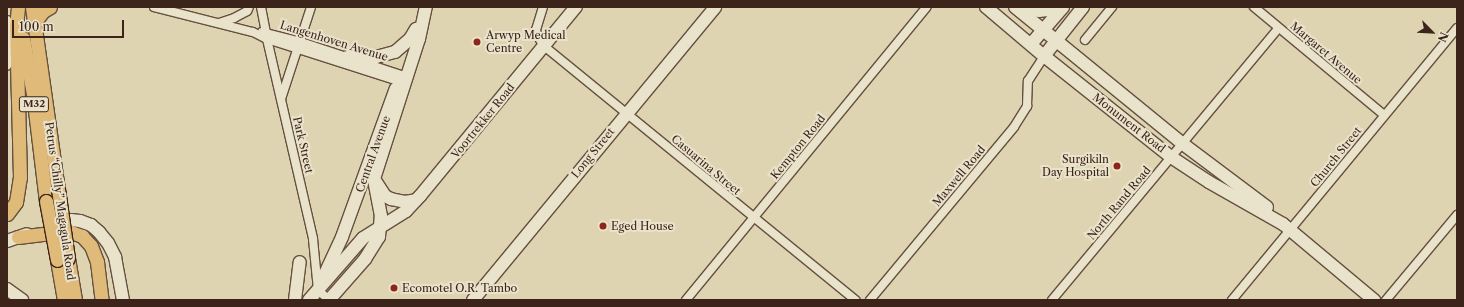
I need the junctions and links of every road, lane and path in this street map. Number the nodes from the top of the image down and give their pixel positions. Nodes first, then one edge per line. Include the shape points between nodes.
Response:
1 (18, 7) edge
2 (32, 7) edge
3 (50, 7) edge
4 (154, 7) edge
5 (249, 7) edge
6 (261, 7) edge
7 (311, 7) edge
8 (543, 7) edge
9 (576, 7) edge
10 (715, 7) edge
11 (927, 7) edge
12 (986, 7) edge
13 (1015, 7) edge
14 (1019, 7) edge
15 (1062, 7) edge
16 (1083, 7) edge
17 (1112, 7) edge
18 (1254, 7) edge
19 (425, 11) edge
20 (7, 20) edge
21 (34, 23) junction
22 (218, 23) junction
23 (1279, 28) junction
24 (1457, 28) edge
25 (416, 29) junction
26 (1043, 31) junction
27 (266, 36) junction
28 (1085, 40) dead end
29 (1056, 41) junction
30 (301, 42) junction
31 (1031, 44) junction
32 (544, 46) junction
33 (298, 50) junction
34 (1044, 56) junction
35 (347, 57) junction
36 (7, 66) edge
37 (403, 79) junction
38 (281, 99) junction
39 (626, 112) junction
40 (1384, 115) junction
41 (1183, 144) junction
42 (1172, 157) junction
43 (374, 179) junction
44 (416, 200) junction
45 (7, 214) edge
46 (1457, 215) edge
47 (754, 219) junction
48 (381, 226) junction
49 (1287, 226) junction
50 (12, 239) edge
51 (62, 259) junction
52 (300, 262) dead end
53 (7, 289) edge
54 (318, 290) junction
55 (22, 300) edge
56 (64, 300) edge
57 (75, 300) edge
58 (102, 300) edge
59 (123, 300) edge
60 (295, 300) edge
61 (309, 300) edge
62 (329, 300) edge
63 (473, 300) edge
64 (686, 300) edge
65 (855, 300) edge
66 (870, 300) edge
67 (1052, 300) edge
68 (1232, 300) edge
69 (1374, 300) edge
70 (1386, 300) edge

1 - 45 main road via 16,26 20,177 16,202
1 - 51 main road, Petrus “Chilly” Magagula Road / M32, bridge via 33,94 46,201
2 - 21 main road, Petrus “Chilly” Magagula Road / M32
3 - 21 main road via 43,11
4 - 22 street, Langenhoven Avenue
5 - 22 street via 247,11 234,18
6 - 27 street, Park Street
7 - 30 street
8 - 32 street via 536,30
9 - 32 main road, Voortrekker Road
10 - 39 main road, Long Street
11 - 47 street, Kempton Road
12 - 31 main road, Monument Road
13 - 26 main road, Monument Road
14 - 15 main road via 1039,11
15 - 26 main road
16 - 29 main road
17 - 28 street
18 - 23 street, Margaret Avenue
19 - 25 main road, Central Avenue
19 - 37 main road, Central Avenue via 419,40
20 - 36 street
21 - 51 main road, Petrus “Chilly” Magagula Road / M32, bridge via 58,189
22 - 27 street, Langenhoven Avenue
23 - 40 street, Margaret Avenue
23 - 41 street, North Rand Road
24 - 40 street, Church Street
25 - 35 main road via 410,39 395,52 376,58
25 - 37 main road, Central Avenue
26 - 29 main road, Monument Road
26 - 31 main road
27 - 30 street, Langenhoven Avenue
27 - 33 street, Langenhoven Avenue
27 - 38 street, Park Street
29 - 34 main road
29 - 41 main road, Monument Road
30 - 33 street
30 - 35 street, Langenhoven Avenue
31 - 34 main road, Monument Road
32 - 39 street, Casuarina Street
32 - 44 main road, Voortrekker Road
33 - 37 street, Langenhoven Avenue
33 - 38 street
34 - 42 main road, Monument Road
34 - 66 street, Maxwell Road via 1028,81 1027,106 1017,122
35 - 37 street, Langenhoven Avenue
37 - 43 main road
37 - 54 main road, Central Avenue via 345,230
38 - 54 street, Park Street via 313,239
39 - 47 street, Casuarina Street
39 - 63 main road, Long Street
40 - 49 street, Church Street
41 - 42 street, North Rand Road
41 - 49 main road, Monument Road via 1273,211
42 - 49 main road, Monument Road via 1209,182
42 - 67 street, North Rand Road
43 - 44 main road via 385,196 405,202
43 - 48 main road
44 - 48 main road, Voortrekker Road via 402,214
46 - 70 street
47 - 64 street, Kempton Road
47 - 65 street, Casuarina Street
48 - 54 main road, Voortrekker Road via 359,242
48 - 62 main road via 375,245
49 - 68 street, Church Street
49 - 69 main road, Monument Road
50 - 58 main road via 57,232 71,232 82,236 91,246 98,262
50 - 59 main road via 71,220 91,225 108,243 115,258
51 - 56 main road, Petrus “Chilly” Magagula Road / M32
51 - 57 main road, Petrus “Chilly” Magagula Road / M32
52 - 60 main road
53 - 55 main road
54 - 61 main road
54 - 62 street

